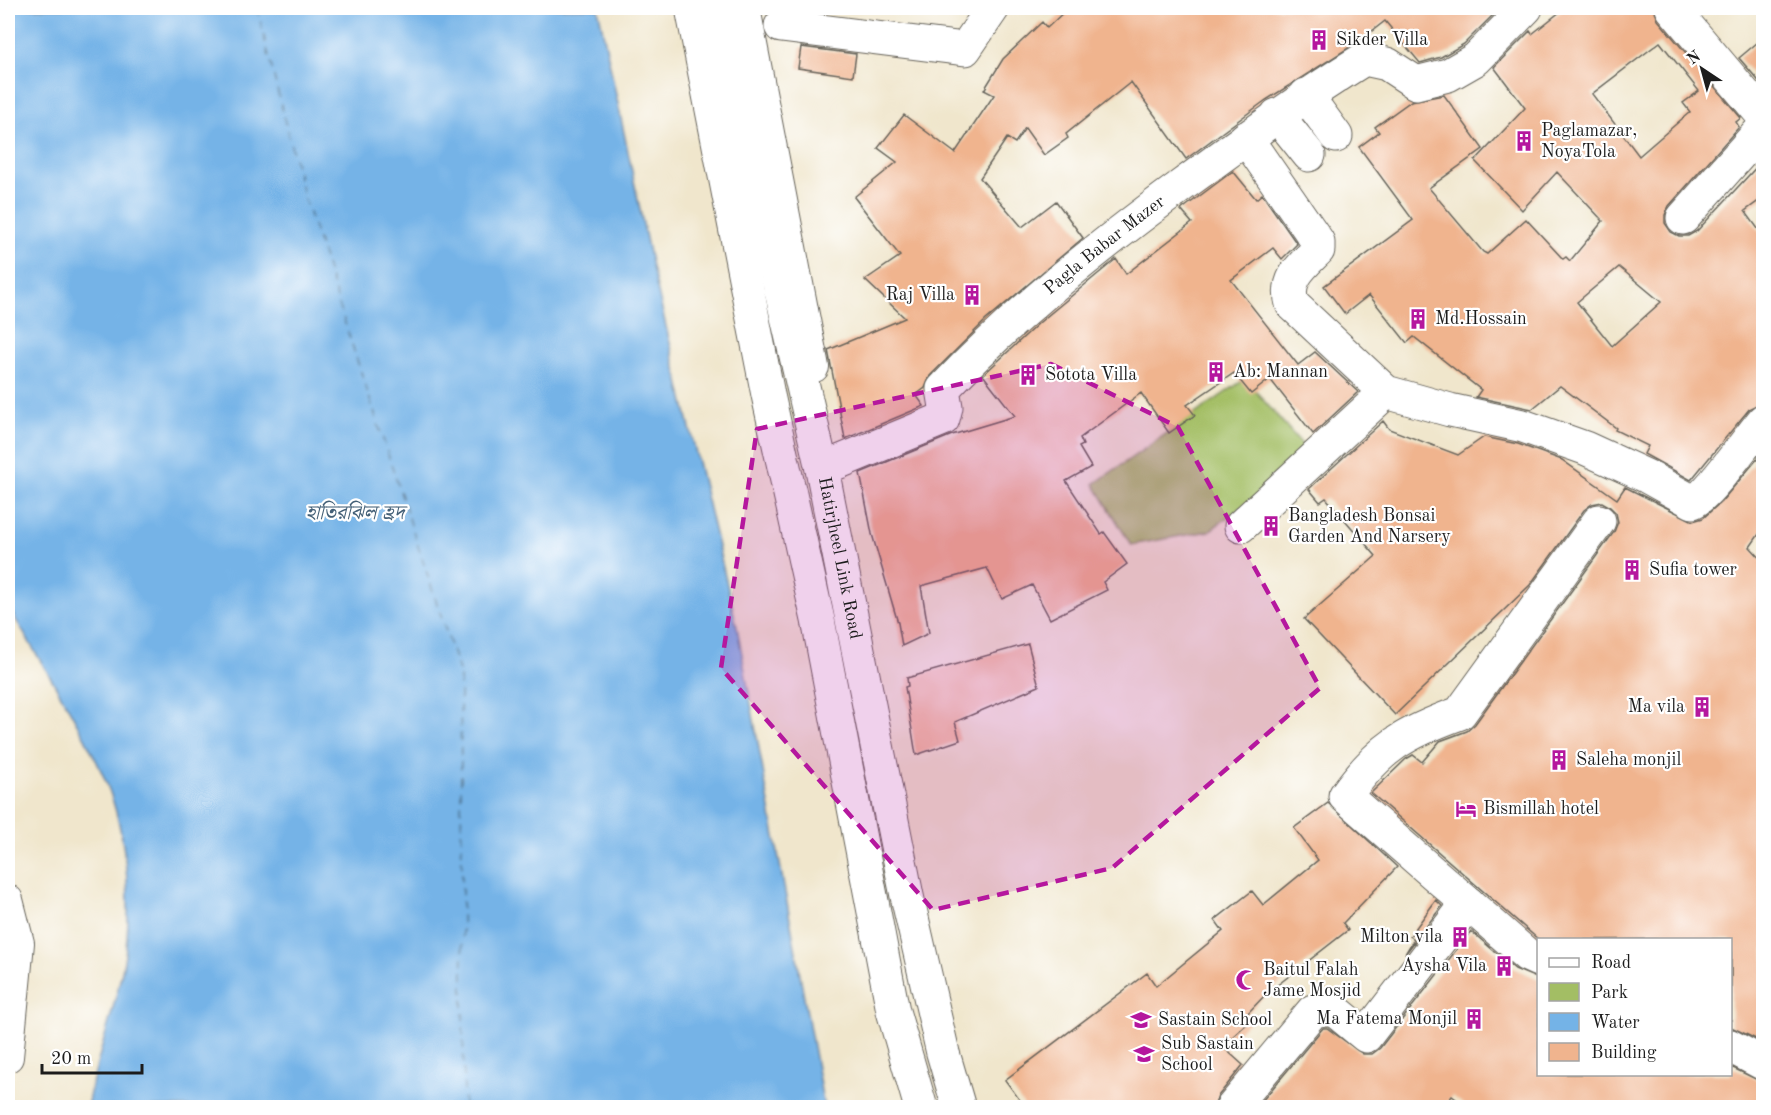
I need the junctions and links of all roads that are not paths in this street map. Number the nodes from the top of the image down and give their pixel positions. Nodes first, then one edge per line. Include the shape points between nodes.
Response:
1 (692, 8) edge
2 (725, 8) edge
3 (745, 8) edge
4 (993, 8) edge
5 (1526, 8) edge
6 (1672, 8) edge
7 (781, 26) dead end
8 (1306, 95) junction
9 (1277, 115) junction
10 (1764, 117) edge
11 (1764, 127) edge
12 (1336, 136) dead end
13 (1246, 138) junction
14 (1309, 155) dead end
15 (1683, 218) dead end
16 (1386, 392) junction
17 (1764, 420) edge
18 (822, 469) junction
19 (1599, 521) dead end
20 (1241, 526) dead end
21 (8, 900) edge
22 (1468, 903) junction
23 (1537, 959) edge
24 (1732, 1047) edge
25 (8, 1056) edge
26 (1764, 1064) edge
27 (921, 1107) edge
28 (959, 1107) edge
29 (1232, 1107) edge

1 - 27 street via 765,384 818,620 893,1011
2 - 18 street, Hatirjheel Link Road via 759,195
3 - 28 street
4 - 7 street via 965,49
5 - 8 street, Pagla Babar Mazer via 1476,59 1448,75 1416,83 1387,64 1364,59
6 - 10 street
8 - 9 street, Pagla Babar Mazer
8 - 12 street
9 - 13 street, Pagla Babar Mazer
9 - 14 street
11 - 15 street
13 - 16 street via 1318,243 1318,250 1290,281 1292,304
13 - 18 street, Pagla Babar Mazer via 1126,227 999,332 943,389 943,419
16 - 17 street via 1450,411 1523,426 1585,448 1693,502 1708,492
16 - 20 street
18 - 28 street, Hatirjheel Link Road via 906,896
19 - 22 street via 1460,713 1393,743 1366,768 1345,796
21 - 25 street via 19,943
22 - 23 street via 1527,955
22 - 29 street via 1366,1036 1332,1008 1313,1011
24 - 26 street

